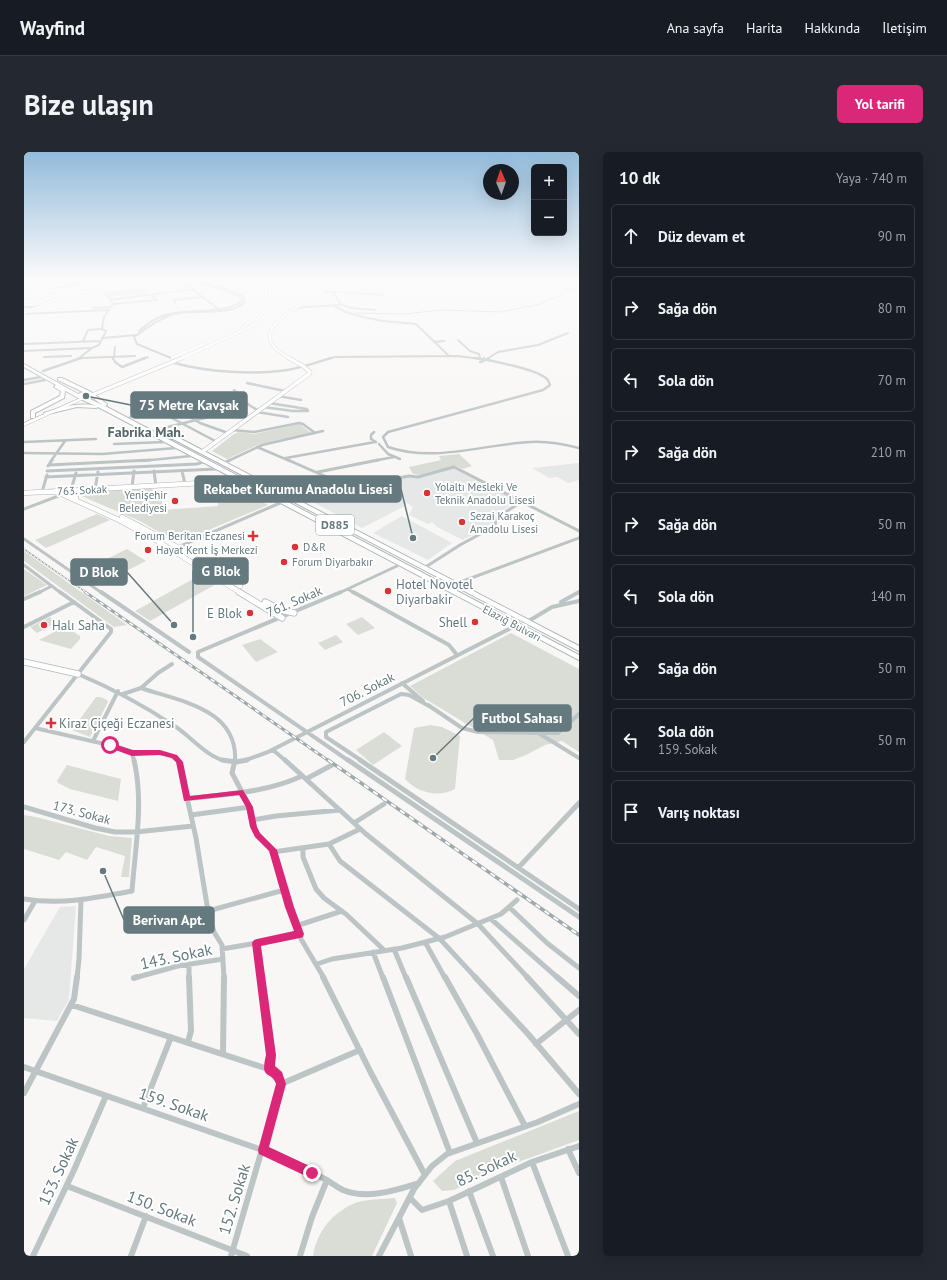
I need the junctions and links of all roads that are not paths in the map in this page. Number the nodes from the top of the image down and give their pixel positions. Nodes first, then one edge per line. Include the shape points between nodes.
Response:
1 (88, 331) edge
2 (105, 331) edge
3 (144, 331) edge
4 (237, 331) edge
5 (246, 331) edge
6 (272, 331) edge
7 (423, 331) edge
8 (568, 333) dead end
9 (138, 335) junction
10 (103, 338) junction
11 (458, 340) dead end
12 (83, 341) junction
13 (102, 341) junction
14 (444, 341) dead end
15 (434, 342) junction
16 (24, 344) edge
17 (92, 348) junction
18 (115, 348) dead end
19 (73, 350) junction
20 (24, 351) edge
21 (188, 351) junction
22 (121, 353) dead end
23 (194, 353) junction
24 (360, 354) dead end
25 (394, 354) dead end
26 (448, 355) junction
27 (71, 356) junction
28 (135, 356) dead end
29 (366, 356) junction
30 (373, 356) junction
31 (113, 357) junction
32 (121, 357) junction
33 (148, 357) dead end
34 (44, 358) dead end
35 (81, 358) junction
36 (171, 358) junction
37 (483, 359) junction
38 (72, 361) junction
39 (24, 362) edge
40 (480, 362) dead end
41 (175, 364) dead end
42 (304, 366) junction
43 (24, 368) edge
44 (44, 371) junction
45 (41, 377) junction
46 (24, 380) edge
47 (46, 380) junction
48 (247, 383) dead end
49 (24, 384) edge
50 (62, 386) junction
51 (234, 390) dead end
52 (285, 391) junction
53 (91, 394) junction
54 (79, 395) junction
55 (278, 396) junction
56 (183, 397) dead end
57 (84, 398) junction
58 (68, 400) junction
59 (99, 400) junction
60 (301, 400) dead end
61 (91, 402) junction
62 (73, 403) junction
63 (269, 403) junction
64 (59, 404) junction
65 (163, 404) junction
66 (263, 407) junction
67 (154, 408) junction
68 (258, 411) junction
69 (46, 414) junction
70 (208, 416) dead end
71 (33, 417) junction
72 (130, 417) junction
73 (288, 417) dead end
74 (24, 419) edge
75 (195, 420) junction
76 (24, 422) edge
77 (137, 424) junction
78 (183, 424) junction
79 (24, 427) edge
80 (232, 430) junction
81 (323, 431) dead end
82 (374, 432) dead end
83 (154, 433) junction
84 (228, 433) junction
85 (314, 433) junction
86 (96, 439) dead end
87 (65, 441) junction
88 (24, 442) edge
89 (165, 442) junction
90 (217, 442) junction
91 (375, 442) junction
92 (114, 444) dead end
93 (379, 444) junction
94 (384, 444) junction
95 (257, 447) junction
96 (176, 448) junction
97 (579, 448) edge
98 (149, 451) junction
99 (134, 452) junction
100 (202, 452) junction
101 (24, 453) edge
102 (57, 453) junction
103 (82, 454) junction
104 (102, 454) junction
105 (192, 456) junction
106 (394, 457) junction
107 (286, 458) junction
108 (400, 459) dead end
109 (152, 461) junction
110 (133, 462) junction
111 (203, 462) junction
112 (224, 463) junction
113 (79, 464) junction
114 (100, 464) junction
115 (49, 465) junction
116 (154, 467) junction
117 (134, 468) junction
118 (99, 469) junction
119 (216, 469) junction
120 (77, 470) junction
121 (47, 471) junction
122 (182, 471) junction
123 (155, 472) junction
124 (318, 472) dead end
125 (134, 473) junction
126 (98, 474) junction
127 (75, 476) junction
128 (46, 477) junction
129 (235, 479) junction
130 (185, 484) junction
131 (156, 486) junction
132 (132, 487) junction
133 (348, 488) junction
134 (95, 489) junction
135 (71, 490) junction
136 (55, 491) junction
137 (42, 492) junction
138 (24, 493) edge
139 (61, 495) junction
140 (297, 501) junction
141 (523, 501) junction
142 (280, 503) junction
143 (24, 509) edge
144 (579, 531) edge
145 (579, 538) edge
146 (24, 539) edge
147 (177, 547) junction
148 (172, 550) junction
149 (24, 565) edge
150 (397, 566) junction
151 (424, 568) junction
152 (455, 584) junction
153 (52, 586) junction
154 (348, 589) junction
155 (579, 592) edge
156 (24, 599) edge
157 (579, 601) edge
158 (74, 602) junction
159 (555, 605) junction
160 (294, 613) junction
161 (282, 618) junction
162 (527, 622) junction
163 (24, 627) edge
164 (511, 628) junction
165 (579, 649) edge
166 (189, 652) dead end
167 (579, 653) edge
168 (458, 655) junction
169 (579, 658) edge
170 (25, 664) edge
171 (172, 664) dead end
172 (579, 664) edge
173 (78, 674) junction
174 (402, 683) junction
175 (141, 688) junction
176 (118, 691) junction
177 (123, 694) junction
178 (429, 706) junction
179 (579, 714) edge
180 (35, 728) junction
181 (306, 732) junction
182 (539, 733) junction
183 (25, 741) edge
184 (93, 741) junction
185 (273, 750) junction
186 (132, 753) junction
187 (579, 758) edge
188 (233, 762) junction
189 (332, 766) dead end
190 (304, 777) junction
191 (240, 792) junction
192 (187, 799) junction
193 (579, 803) edge
194 (384, 804) dead end
195 (24, 807) edge
196 (250, 807) junction
197 (340, 810) junction
198 (191, 815) junction
199 (253, 820) junction
200 (354, 823) junction
201 (193, 826) junction
202 (360, 829) junction
203 (136, 832) junction
204 (329, 844) junction
205 (303, 848) junction
206 (273, 852) junction
207 (519, 867) junction
208 (284, 890) junction
209 (24, 899) edge
210 (81, 900) junction
211 (517, 900) dead end
212 (35, 901) junction
213 (510, 907) junction
214 (579, 909) edge
215 (208, 911) junction
216 (342, 911) junction
217 (579, 917) edge
218 (491, 919) junction
219 (24, 920) edge
220 (478, 924) junction
221 (296, 926) junction
222 (300, 934) junction
223 (440, 939) junction
224 (425, 942) junction
225 (257, 943) junction
226 (222, 949) junction
227 (394, 949) junction
228 (384, 950) junction
229 (374, 952) junction
230 (223, 959) junction
231 (189, 964) junction
232 (317, 964) junction
233 (579, 968) edge
234 (134, 978) dead end
235 (579, 996) edge
236 (72, 1005) junction
237 (579, 1010) edge
238 (565, 1020) junction
239 (579, 1034) edge
240 (171, 1037) junction
241 (188, 1042) junction
242 (536, 1044) junction
243 (360, 1050) junction
244 (223, 1054) junction
245 (24, 1068) edge
246 (269, 1069) junction
247 (36, 1071) junction
248 (281, 1084) junction
249 (24, 1093) edge
250 (579, 1094) edge
251 (106, 1096) junction
252 (579, 1104) edge
253 (143, 1108) junction
254 (526, 1126) junction
255 (477, 1144) junction
256 (579, 1146) edge
257 (568, 1149) junction
258 (263, 1150) junction
259 (450, 1153) junction
260 (532, 1162) junction
261 (579, 1173) edge
262 (425, 1175) junction
263 (501, 1177) junction
264 (327, 1180) junction
265 (419, 1183) junction
266 (67, 1186) junction
267 (469, 1191) junction
268 (410, 1198) junction
269 (449, 1201) junction
270 (146, 1216) junction
271 (399, 1218) junction
272 (232, 1253) edge
273 (33, 1256) edge
274 (131, 1256) edge
275 (247, 1256) edge
276 (300, 1256) edge
277 (379, 1256) edge
278 (411, 1256) edge
279 (467, 1256) edge
280 (493, 1256) edge
281 (528, 1256) edge
282 (568, 1256) edge

1 - 12 street
2 - 10 street
3 - 9 street
4 - 21 street
5 - 23 street
6 - 42 street via 272,339 278,350 290,360
7 - 15 street
8 - 37 street via 526,347 498,352
9 - 10 street
9 - 36 street via 134,337 137,344
10 - 13 street
11 - 37 street
12 - 13 street
12 - 16 street
13 - 17 street
14 - 15 street
15 - 26 street
17 - 19 street
17 - 35 street
18 - 31 street
19 - 20 street
19 - 27 street
21 - 23 street
21 - 36 street
22 - 32 street
23 - 53 street
24 - 29 street
25 - 30 street
26 - 30 street
26 - 37 street
27 - 34 street
27 - 38 street
28 - 32 street
29 - 30 street
29 - 42 street via 330,358
31 - 32 street
31 - 33 street via 122,367
31 - 35 street
35 - 38 street
36 - 53 street
37 - 40 street via 484,361
37 - 94 street via 538,374 547,378 550,385 543,390 388,432 383,437
38 - 44 street
39 - 44 highway, Elazığ Bulvarı / D885
39 - 50 highway, Elazığ Bulvarı / D885
41 - 42 street via 191,368 262,373
42 - 52 street via 309,370 309,374
43 - 45 highway
44 - 53 highway, Elazığ Bulvarı / D885
45 - 46 street
45 - 47 highway
47 - 49 street
47 - 71 highway via 61,390 63,395 33,412
48 - 52 street
50 - 54 highway, Elazığ Bulvarı / D885
50 - 64 highway via 69,395
51 - 68 street
52 - 55 street
53 - 54 highway
53 - 57 highway via 90,397
53 - 59 highway, Elazığ Bulvarı / D885
54 - 57 highway, Elazığ Bulvarı
54 - 58 main road
55 - 60 street
55 - 63 street
56 - 65 street
57 - 61 highway, Elazığ Bulvarı / D885
57 - 62 main road
58 - 62 main road via 75,400
58 - 64 main road
59 - 61 highway via 93,399
59 - 72 highway, Elazığ Bulvarı / D885 via 109,408
61 - 77 highway, Elazığ Bulvarı / D885
62 - 69 main road
63 - 66 street
63 - 66 street via 308,411
64 - 71 main road
65 - 67 street
65 - 75 street
66 - 68 street
67 - 72 street
67 - 78 street
68 - 73 street
68 - 80 street
69 - 79 main road
69 - 83 highway via 67,407 92,406
70 - 75 street
71 - 74 main road
71 - 76 main road
72 - 83 highway, Elazığ Bulvarı / D885
75 - 78 street
75 - 84 street
77 - 83 highway
77 - 169 highway, Elazığ Bulvarı / D885
78 - 83 street
78 - 90 street
80 - 84 street
80 - 85 street via 254,432 299,423
81 - 85 street
82 - 91 street via 371,439
83 - 89 highway
83 - 100 highway via 177,438
83 - 167 highway, Elazığ Bulvarı / D885
84 - 90 street
85 - 95 street
86 - 87 street
87 - 88 street
87 - 102 street
89 - 92 street
89 - 96 highway
90 - 100 street
91 - 93 street
91 - 107 street
93 - 94 street
93 - 106 street
94 - 97 street via 398,452 421,454 529,442 557,443
95 - 107 street
95 - 112 street
96 - 98 street
96 - 105 highway
98 - 99 street
98 - 109 street
99 - 104 street
99 - 110 street
100 - 112 highway
101 - 102 street
102 - 103 street
102 - 115 street
103 - 104 street
103 - 113 street
104 - 114 street
105 - 109 street
105 - 111 highway
106 - 108 street
106 - 124 street
107 - 133 street
109 - 110 street
109 - 116 street
110 - 114 street
110 - 117 street
111 - 116 street
111 - 119 highway
112 - 140 highway
113 - 114 street
113 - 115 street
113 - 120 street
114 - 118 street
115 - 121 street
116 - 117 street
116 - 123 street
117 - 118 street
117 - 125 street
118 - 120 street
118 - 126 street
119 - 122 street
119 - 129 highway
120 - 121 street
120 - 127 street
121 - 128 street
122 - 123 street
122 - 130 street
123 - 125 street
123 - 131 street
125 - 126 street
125 - 132 street
126 - 127 street
126 - 134 street
127 - 128 street
127 - 135 street
128 - 137 street
129 - 130 street, 763. Sokak
129 - 142 highway
130 - 131 street, 763. Sokak
131 - 132 street, 763. Sokak
132 - 134 street, 763. Sokak
133 - 140 street
133 - 141 street via 402,477 418,477 454,467
134 - 135 street, 763. Sokak
135 - 136 street, 763. Sokak
135 - 147 street via 71,496 136,524
136 - 137 street, 763. Sokak
136 - 139 street
137 - 138 street, 763. Sokak
139 - 143 street
139 - 148 street via 119,520
140 - 151 highway
141 - 144 street
141 - 151 street via 499,516 495,526
142 - 147 street
142 - 150 highway
145 - 152 street
146 - 166 street
147 - 148 street
147 - 160 street via 273,607
148 - 161 street
149 - 153 street
150 - 154 street, 761. Sokak
150 - 164 highway
151 - 152 highway
152 - 162 highway
153 - 156 street
153 - 158 street
154 - 160 street, 761. Sokak
154 - 168 street via 449,645
155 - 159 street
157 - 159 street
158 - 163 street
158 - 173 street via 111,629 110,635
159 - 162 street via 544,609
160 - 161 street, 761. Sokak
161 - 181 street, 761. Sokak via 198,652 198,657
162 - 165 highway
164 - 168 street, 706. Sokak
164 - 172 highway
168 - 174 street, 706. Sokak
170 - 173 street
171 - 175 street
173 - 176 street
173 - 180 street
174 - 178 street
174 - 181 street, 706. Sokak
175 - 177 street
175 - 188 street via 205,710 219,720 234,743
176 - 177 street
176 - 184 street
177 - 188 street via 176,727 207,752
178 - 182 street via 462,728 478,732
178 - 207 street via 409,695 401,694 325,734
179 - 182 street via 558,733
180 - 183 street
180 - 184 street
181 - 185 street, 706. Sokak
181 - 217 street
182 - 187 street
184 - 186 street
185 - 188 street, 706. Sokak via 248,760
185 - 190 street
186 - 192 street via 174,756 179,762
186 - 203 street via 137,795
188 - 191 street via 232,773
189 - 190 street
190 - 191 street via 279,785
190 - 197 street
191 - 192 street
191 - 196 street
192 - 198 street
193 - 207 street
194 - 200 street
195 - 203 street, 173. Sokak via 95,828 115,832
196 - 198 street
196 - 199 street
197 - 199 street
197 - 200 street
198 - 201 street
199 - 206 street via 258,835
200 - 202 street
201 - 203 street, 173. Sokak
201 - 215 street
202 - 204 street
202 - 220 street
203 - 210 street via 132,891
204 - 205 street
204 - 223 street via 340,861
205 - 206 street
205 - 216 street via 303,857 316,889
206 - 208 street
207 - 214 street
208 - 215 street
208 - 221 street
209 - 212 street
210 - 212 street
210 - 236 street via 76,990
211 - 213 street
212 - 219 street
213 - 218 street
213 - 233 street via 547,943
215 - 226 street
216 - 221 street
216 - 228 street
218 - 220 street
218 - 235 street
220 - 223 street
220 - 238 street
221 - 222 street
222 - 225 street
222 - 232 street
223 - 224 street
223 - 242 street
224 - 227 street
224 - 254 street
225 - 226 street
225 - 246 street via 271,1055
226 - 230 street
227 - 228 street
227 - 255 street
228 - 229 street
229 - 232 street
229 - 259 street
230 - 231 street, 143. Sokak
230 - 244 street
231 - 234 street, 143. Sokak via 156,970
231 - 241 street via 191,1031
232 - 243 street
236 - 240 street
236 - 247 street
237 - 238 street
238 - 239 street
238 - 242 street
240 - 241 street
240 - 253 street
241 - 244 street
242 - 250 street
243 - 248 street
243 - 262 street
244 - 246 street
245 - 247 street, 159. Sokak
246 - 248 street via 274,1071
247 - 249 street
247 - 251 street, 159. Sokak
248 - 258 street, 152. Sokak
251 - 253 street, 159. Sokak
251 - 266 street, 153. Sokak
252 - 254 street
253 - 258 street, 159. Sokak
254 - 255 street
255 - 259 street
256 - 257 street, 85. Sokak
257 - 260 street, 85. Sokak
257 - 261 street
258 - 264 street, 159. Sokak
258 - 272 street, 152. Sokak
259 - 262 street via 432,1166
260 - 263 street, 85. Sokak
260 - 282 street
262 - 265 street
263 - 267 street, 85. Sokak
263 - 281 street
264 - 265 street, 159. Sokak via 344,1189 366,1194
264 - 276 street via 309,1222
265 - 268 street
266 - 270 street, 150. Sokak
266 - 273 street, 153. Sokak
267 - 269 street, 85. Sokak
267 - 280 street
268 - 269 street, 85. Sokak via 422,1210
268 - 271 street
269 - 279 street
270 - 272 street, 150. Sokak
270 - 274 street
271 - 277 street
271 - 278 street
272 - 275 street, 150. Sokak

